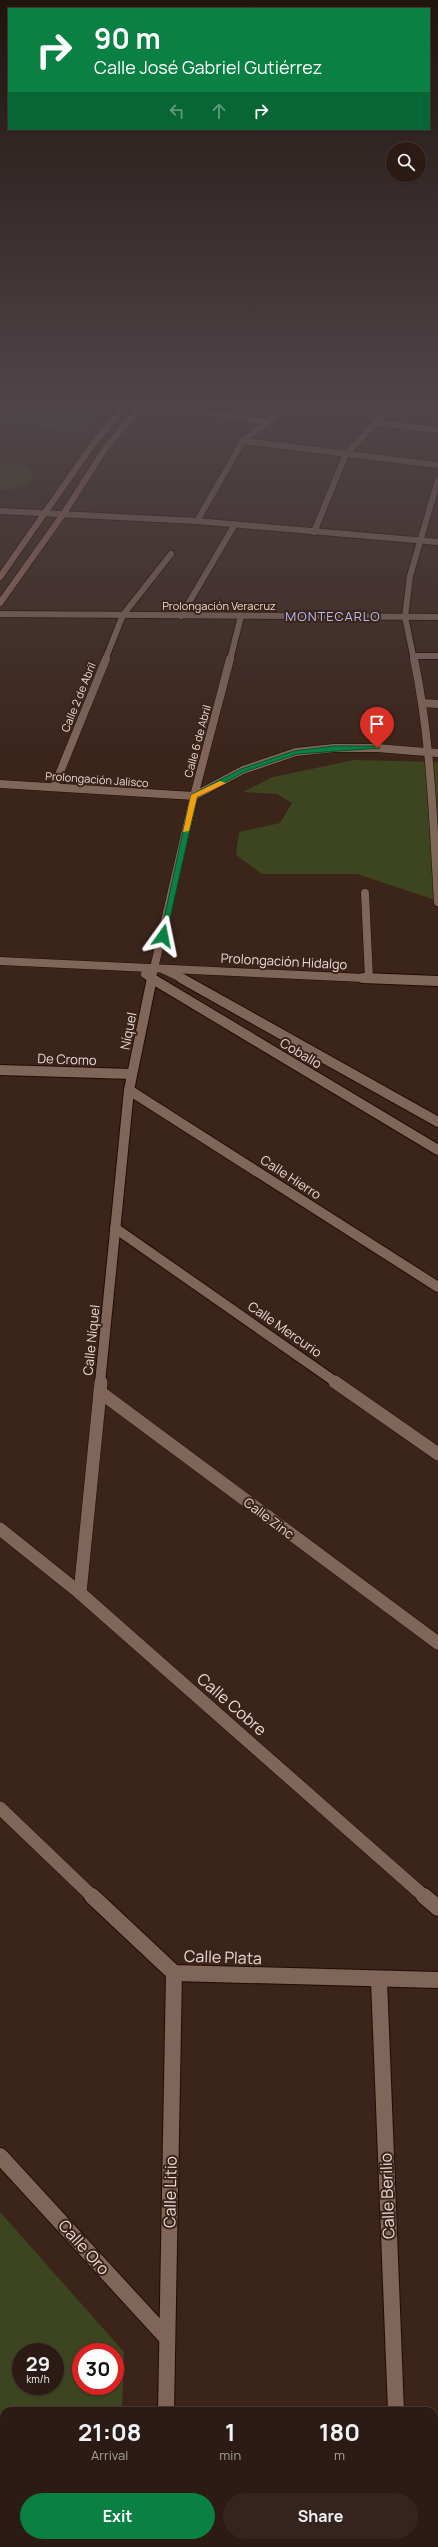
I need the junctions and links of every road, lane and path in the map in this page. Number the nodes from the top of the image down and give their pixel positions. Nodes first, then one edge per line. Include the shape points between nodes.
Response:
1 (35, 527) edge
2 (54, 527) edge
3 (233, 527) edge
4 (263, 527) edge
5 (316, 527) edge
6 (426, 527) edge
7 (314, 532) junction
8 (421, 542) junction
9 (438, 542) edge
10 (171, 554) dead end
11 (0, 577) edge
12 (0, 603) edge
13 (0, 614) edge
14 (123, 615) junction
15 (180, 616) junction
16 (241, 616) junction
17 (405, 617) junction
18 (438, 617) edge
19 (413, 656) junction
20 (438, 656) edge
21 (423, 703) junction
22 (438, 704) edge
23 (429, 753) junction
24 (438, 753) edge
25 (0, 784) edge
26 (54, 787) junction
27 (194, 796) junction
28 (365, 893) dead end
29 (438, 902) edge
30 (0, 961) edge
31 (156, 966) junction
32 (128, 967) junction
33 (207, 970) junction
34 (152, 977) junction
35 (369, 978) junction
36 (438, 981) edge
37 (193, 983) junction
38 (0, 1070) edge
39 (132, 1074) junction
40 (129, 1090) junction
41 (438, 1122) edge
42 (438, 1150) edge
43 (115, 1228) junction
44 (438, 1287) edge
45 (100, 1392) junction
46 (438, 1454) edge
47 (0, 1528) edge
48 (80, 1593) junction
49 (438, 1643) edge
50 (0, 1808) edge
51 (438, 1908) edge
52 (174, 1973) junction
53 (379, 1980) junction
54 (438, 1980) edge
55 (0, 2156) edge
56 (167, 2338) junction
57 (166, 2407) edge
58 (396, 2407) edge

1 - 11 main road
2 - 12 main road
3 - 15 street
4 - 7 street
5 - 7 street
6 - 8 street
7 - 8 street
8 - 9 street
8 - 17 street via 410,576
10 - 14 street, Calle 2 de Abril
13 - 14 street, Prolongación Veracruz
14 - 15 street, Prolongación Veracruz
14 - 26 street, Calle 2 de Abril
15 - 16 street, Prolongación Veracruz
16 - 17 street, Prolongación Veracruz
16 - 27 street, Calle 6 de Abril
17 - 18 street, Prolongación Veracruz
17 - 19 street
19 - 20 street
19 - 21 street
21 - 22 street
21 - 23 street
23 - 24 street
23 - 27 street via 377,748 334,748 296,752 244,770
23 - 29 street
25 - 26 street, Prolongación Jalisco
26 - 27 street, Prolongación Jalisco
27 - 31 street, Calle 6 de Abril
28 - 35 street
30 - 32 street, Prolongación Hidalgo
31 - 32 street, Prolongación Hidalgo
31 - 33 street, Prolongación Hidalgo
31 - 34 street, Calle 6 de Abril
31 - 37 street, Coballo
32 - 34 street, Prolongación Hidalgo
33 - 35 street, Prolongación Hidalgo
33 - 37 street
34 - 39 street, Níquel
34 - 42 street, Coballo
35 - 36 street, Prolongación Hidalgo
37 - 41 street, Coballo
38 - 39 street, De Cromo
39 - 40 street, Níquel
40 - 43 street, Calle Níquel
40 - 44 street, Calle Hierro
43 - 45 street, Calle Níquel
43 - 46 street, Calle Mercurio
45 - 48 street, Calle Níquel
45 - 49 street, Calle Zinc
47 - 48 street, Calle Cobre
48 - 51 street, Calle Cobre
50 - 52 street, Calle Plata
52 - 53 street, Calle Plata
52 - 56 street, Calle Litio
53 - 54 street, Calle Plata
53 - 58 street, Calle Berilio
55 - 56 street, Calle Oro
56 - 57 street, Calle Litio

